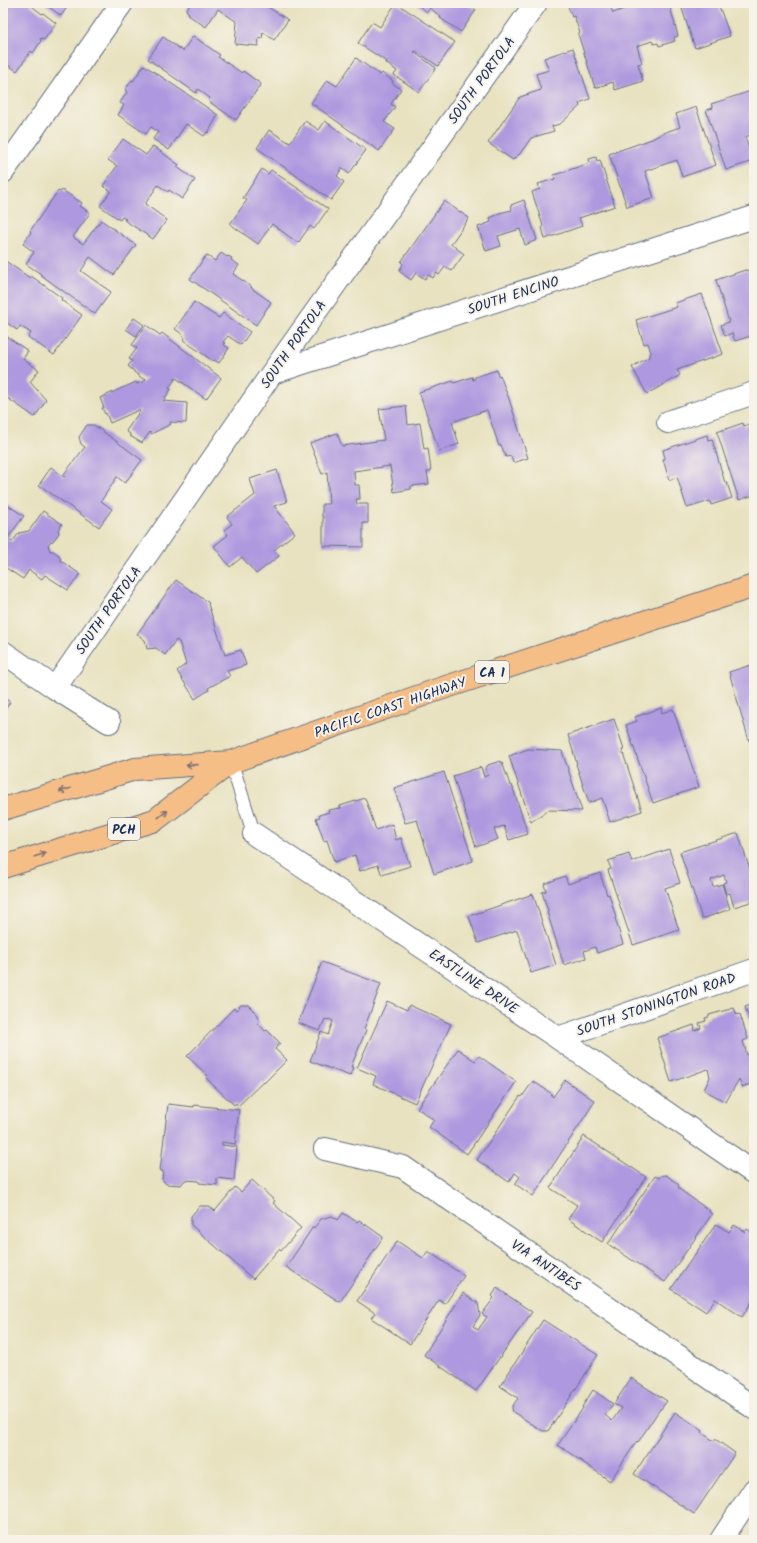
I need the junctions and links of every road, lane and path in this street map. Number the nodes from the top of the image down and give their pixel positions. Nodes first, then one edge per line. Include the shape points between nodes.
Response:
1 (122, 3) edge
2 (536, 3) edge
3 (3, 172) edge
4 (754, 217) edge
5 (272, 373) junction
6 (754, 393) edge
7 (668, 422) dead end
8 (754, 586) edge
9 (3, 652) edge
10 (55, 688) junction
11 (109, 722) dead end
12 (231, 762) junction
13 (3, 809) edge
14 (254, 834) joint
15 (3, 867) edge
16 (754, 970) edge
17 (558, 1038) junction
18 (325, 1149) dead end
19 (754, 1173) edge
20 (754, 1408) edge
21 (754, 1490) edge
22 (721, 1540) edge

1 - 3 street
2 - 5 street, SOUTH PORTOLA
4 - 5 street, SOUTH ENCINO
5 - 10 street, SOUTH PORTOLA
6 - 7 street
8 - 12 highway, PACIFIC COAST HIGHWAY / CA 1 via 437,690
9 - 10 street
10 - 11 street
12 -> 13 highway, PACIFIC COAST HIGHWAY via 135,769
12 - 14 lane, EASTLINE DRIVE
15 -> 12 highway, PACIFIC COAST HIGHWAY / PCH via 155,820
14 - 17 street, EASTLINE DRIVE
16 - 17 street, SOUTH STONINGTON ROAD
17 - 19 street, EASTLINE DRIVE
18 - 20 street, VIA ANTIBES via 403,1167
21 - 22 street

